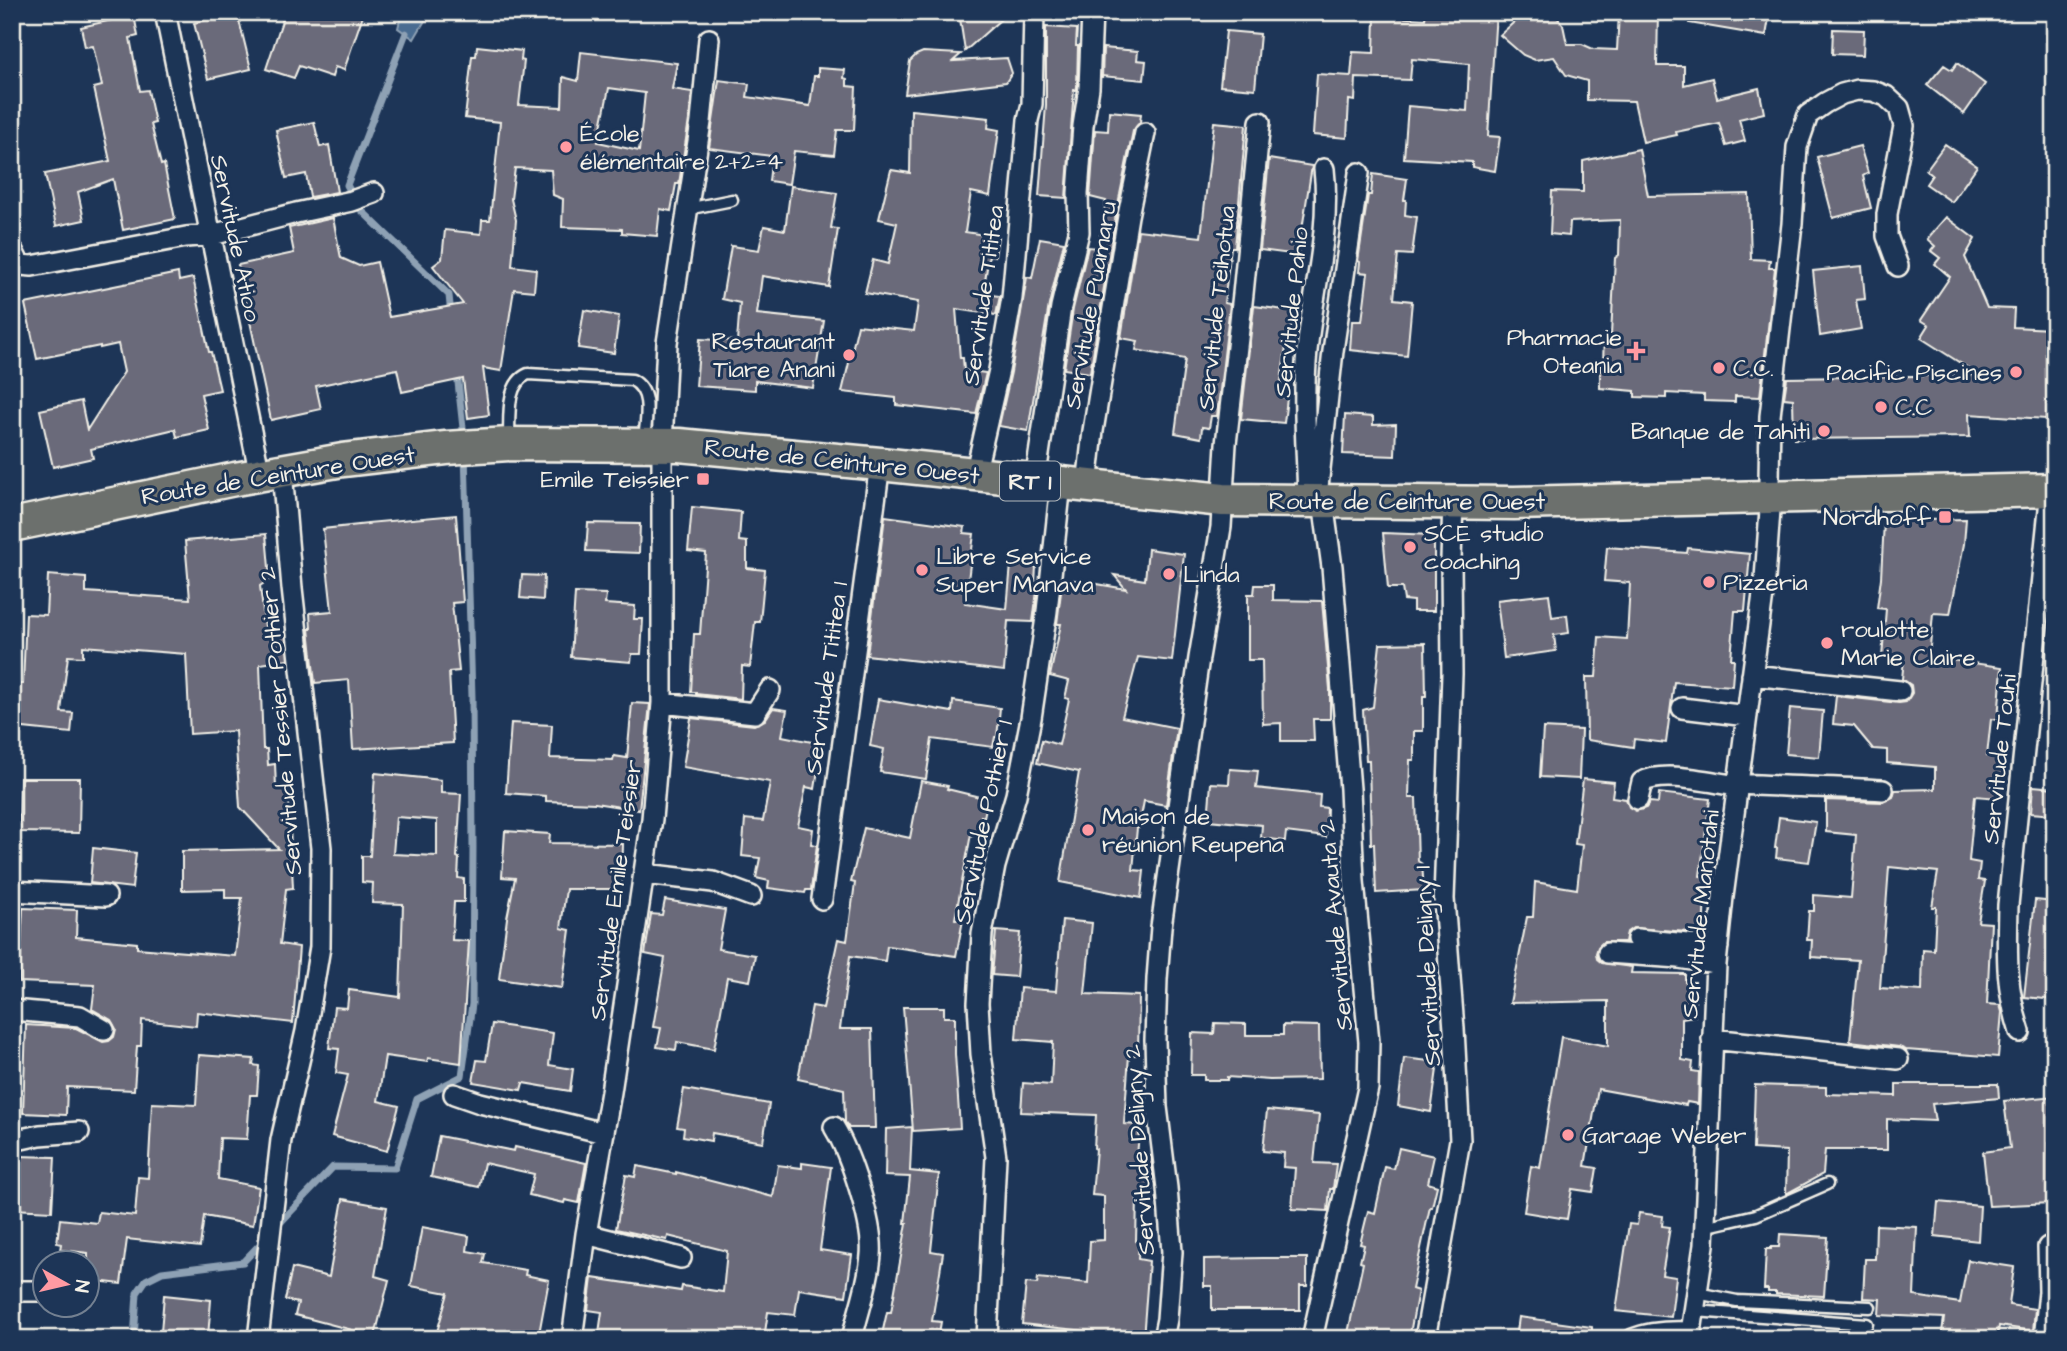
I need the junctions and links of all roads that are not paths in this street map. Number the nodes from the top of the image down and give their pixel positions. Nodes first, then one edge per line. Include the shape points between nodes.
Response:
1 (165, 12) edge
2 (1034, 12) edge
3 (1092, 12) edge
4 (709, 39) dead end
5 (1259, 122) dead end
6 (1145, 133) dead end
7 (1324, 169) dead end
8 (1359, 173) dead end
9 (374, 193) dead end
10 (732, 200) dead end
11 (687, 209) junction
12 (212, 235) junction
13 (12, 249) edge
14 (1898, 266) dead end
15 (509, 444) junction
16 (653, 444) junction
17 (880, 464) junction
18 (271, 473) junction
19 (975, 475) junction
20 (1061, 484) junction
21 (2053, 490) edge
22 (1771, 496) junction
23 (1223, 500) junction
24 (1316, 502) junction
25 (1453, 503) junction
26 (13, 531) edge
27 (1752, 675) junction
28 (771, 690) dead end
29 (1900, 691) dead end
30 (662, 703) junction
31 (1682, 708) dead end
32 (1746, 716) junction
33 (1738, 785) junction
34 (1883, 790) dead end
35 (1638, 799) dead end
36 (645, 874) junction
37 (741, 877) dead end
38 (722, 886) junction
39 (12, 891) edge
40 (106, 896) dead end
41 (751, 896) dead end
42 (822, 899) dead end
43 (1637, 939) dead end
44 (1608, 953) dead end
45 (1717, 955) junction
46 (12, 1010) edge
47 (104, 1030) dead end
48 (2020, 1032) dead end
49 (1712, 1040) junction
50 (1898, 1059) dead end
51 (454, 1094) dead end
52 (834, 1127) dead end
53 (79, 1132) dead end
54 (604, 1133) junction
55 (12, 1141) edge
56 (1827, 1184) dead end
57 (1704, 1227) junction
58 (586, 1234) junction
59 (2048, 1247) dead end
60 (681, 1258) dead end
61 (12, 1291) edge
62 (32, 1291) edge
63 (1696, 1302) junction
64 (1870, 1307) dead end
65 (1867, 1324) dead end
66 (1691, 1335) edge
67 (258, 1339) edge
68 (572, 1339) edge
69 (852, 1339) edge
70 (987, 1339) edge
71 (1163, 1339) edge
72 (1312, 1339) edge
73 (1424, 1339) edge
74 (1633, 1339) edge
75 (2044, 1339) edge

1 - 12 street, Servitude Atioo
2 - 19 street, Servitude Tititea via 1032,104 1012,298
3 - 20 street via 1079,232 1061,307
4 - 11 street, Servitude Emile Teissier
5 - 23 street, Servitude Teihotua
6 - 20 street, Servitude Puamaru via 1093,431
7 - 24 street, Servitude Pahio via 1324,236 1307,355 1306,400
8 - 24 street
9 - 12 street
10 - 11 lane
11 - 16 street, Servitude Emile Teissier
12 - 13 street via 32,266 20,265
12 - 18 street, Servitude Atioo
14 - 22 street, Servitude Manotahi via 1887,236 1903,126 1899,108 1873,91 1842,94 1808,115 1797,147 1770,416
15 - 16 main road, Route de Ceinture Ouest / RT 1
15 - 16 lane via 510,400 520,377 528,373 640,384
15 - 18 main road, Route de Ceinture Ouest / RT 1 via 343,460
16 - 17 main road, Route de Ceinture Ouest / RT 1
16 - 30 street, Servitude Emile Teissier
17 - 19 main road, Route de Ceinture Ouest / RT 1
17 - 42 street, Servitude Tititea 1
18 - 26 main road, Route de Ceinture Ouest / RT 1
18 - 67 street, Servitude Tessier Pothier 2 via 293,602 321,848 320,947 281,1140
19 - 20 main road, Route de Ceinture Ouest / RT 1
20 - 23 main road, Route de Ceinture Ouest / RT 1
20 - 70 street, Servitude Pothier 1 via 1031,718 982,934 981,1055 996,1157
21 - 22 main road, Route de Ceinture Ouest / RT 1
21 - 48 street, Servitude Touhi via 2008,905 2009,988
22 - 25 main road, Route de Ceinture Ouest / RT 1
22 - 27 street, Servitude Manotahi
23 - 24 main road, Route de Ceinture Ouest / RT 1
23 - 71 street, Servitude Deligny 2 via 1157,979 1157,1107 1172,1252
24 - 25 main road, Route de Ceinture Ouest / RT 1
24 - 72 street, Servitude Avauta 2 via 1335,607 1369,1042 1367,1088
25 - 73 street, Servitude Deligny 1 via 1444,899 1460,1140
27 - 29 street
27 - 32 street, Servitude Manotahi
28 - 30 street via 755,713
30 - 36 street, Servitude Emile Teissier
31 - 32 street
32 - 33 street, Servitude Manotahi
33 - 34 street
33 - 35 street via 1651,777 1642,782
33 - 45 street, Servitude Manotahi
36 - 38 street
36 - 54 street, Servitude Emile Teissier
37 - 38 street
38 - 41 street
39 - 40 street
43 - 45 street
44 - 45 street via 1679,958
45 - 49 street, Servitude Manotahi
46 - 47 street via 80,1016
49 - 50 street
49 - 57 street, Servitude Manotahi
51 - 54 street
52 - 69 street via 844,1143 863,1205 872,1252
53 - 55 street
54 - 58 street, Servitude Emile Teissier
56 - 57 lane via 1756,1215
57 - 63 street, Servitude Manotahi
58 - 60 street
58 - 68 street, Servitude Emile Teissier
59 - 75 street
61 - 62 street
63 - 64 lane
63 - 65 lane
63 - 66 street, Servitude Manotahi
66 - 74 street via 1665,1332

